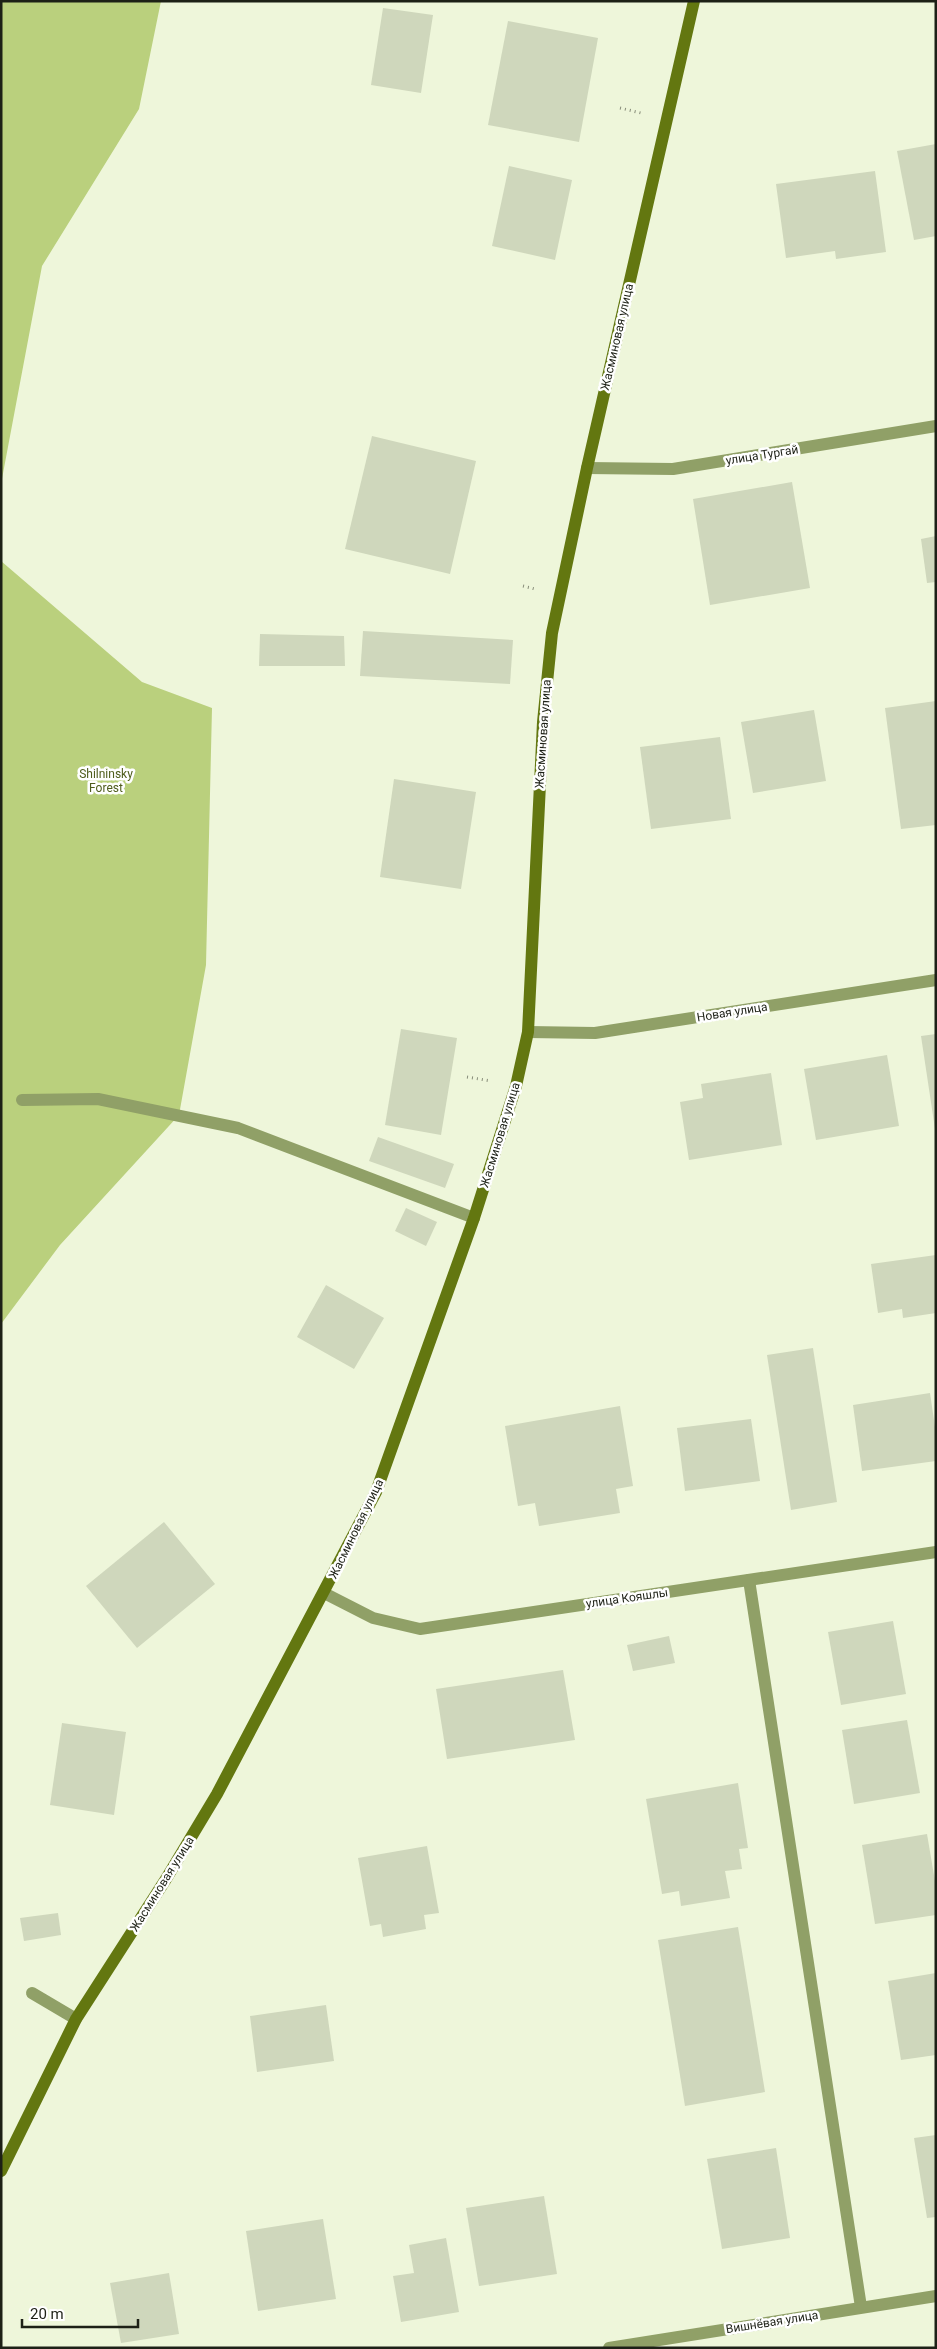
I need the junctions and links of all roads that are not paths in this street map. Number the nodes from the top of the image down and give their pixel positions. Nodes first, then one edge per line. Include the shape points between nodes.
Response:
1 (694, 1) edge
2 (936, 426) edge
3 (587, 468) junction
4 (936, 980) edge
5 (528, 1032) junction
6 (22, 1100) dead end
7 (474, 1218) junction
8 (936, 1552) edge
9 (749, 1580) junction
10 (324, 1593) junction
11 (32, 1993) dead end
12 (76, 2019) junction
13 (1, 2171) edge
14 (936, 2296) edge
15 (861, 2307) junction
16 (609, 2348) edge

1 - 3 street, Жасминовая улица
2 - 3 street, улица Тургай via 672,469
3 - 5 street, Жасминовая улица via 548,666
4 - 5 street, Новая улица via 595,1033
5 - 7 street, Жасминовая улица via 516,1086
6 - 7 street via 98,1099 238,1128
7 - 10 street, Жасминовая улица via 376,1492
8 - 9 street, улица Кояшлы
9 - 10 street, улица Кояшлы via 420,1629 373,1618
9 - 15 street
10 - 12 street, Жасминовая улица via 217,1794
11 - 12 street
12 - 13 street, Жасминовая улица
14 - 15 street, Вишнёвая улица
15 - 16 street, Вишнёвая улица

